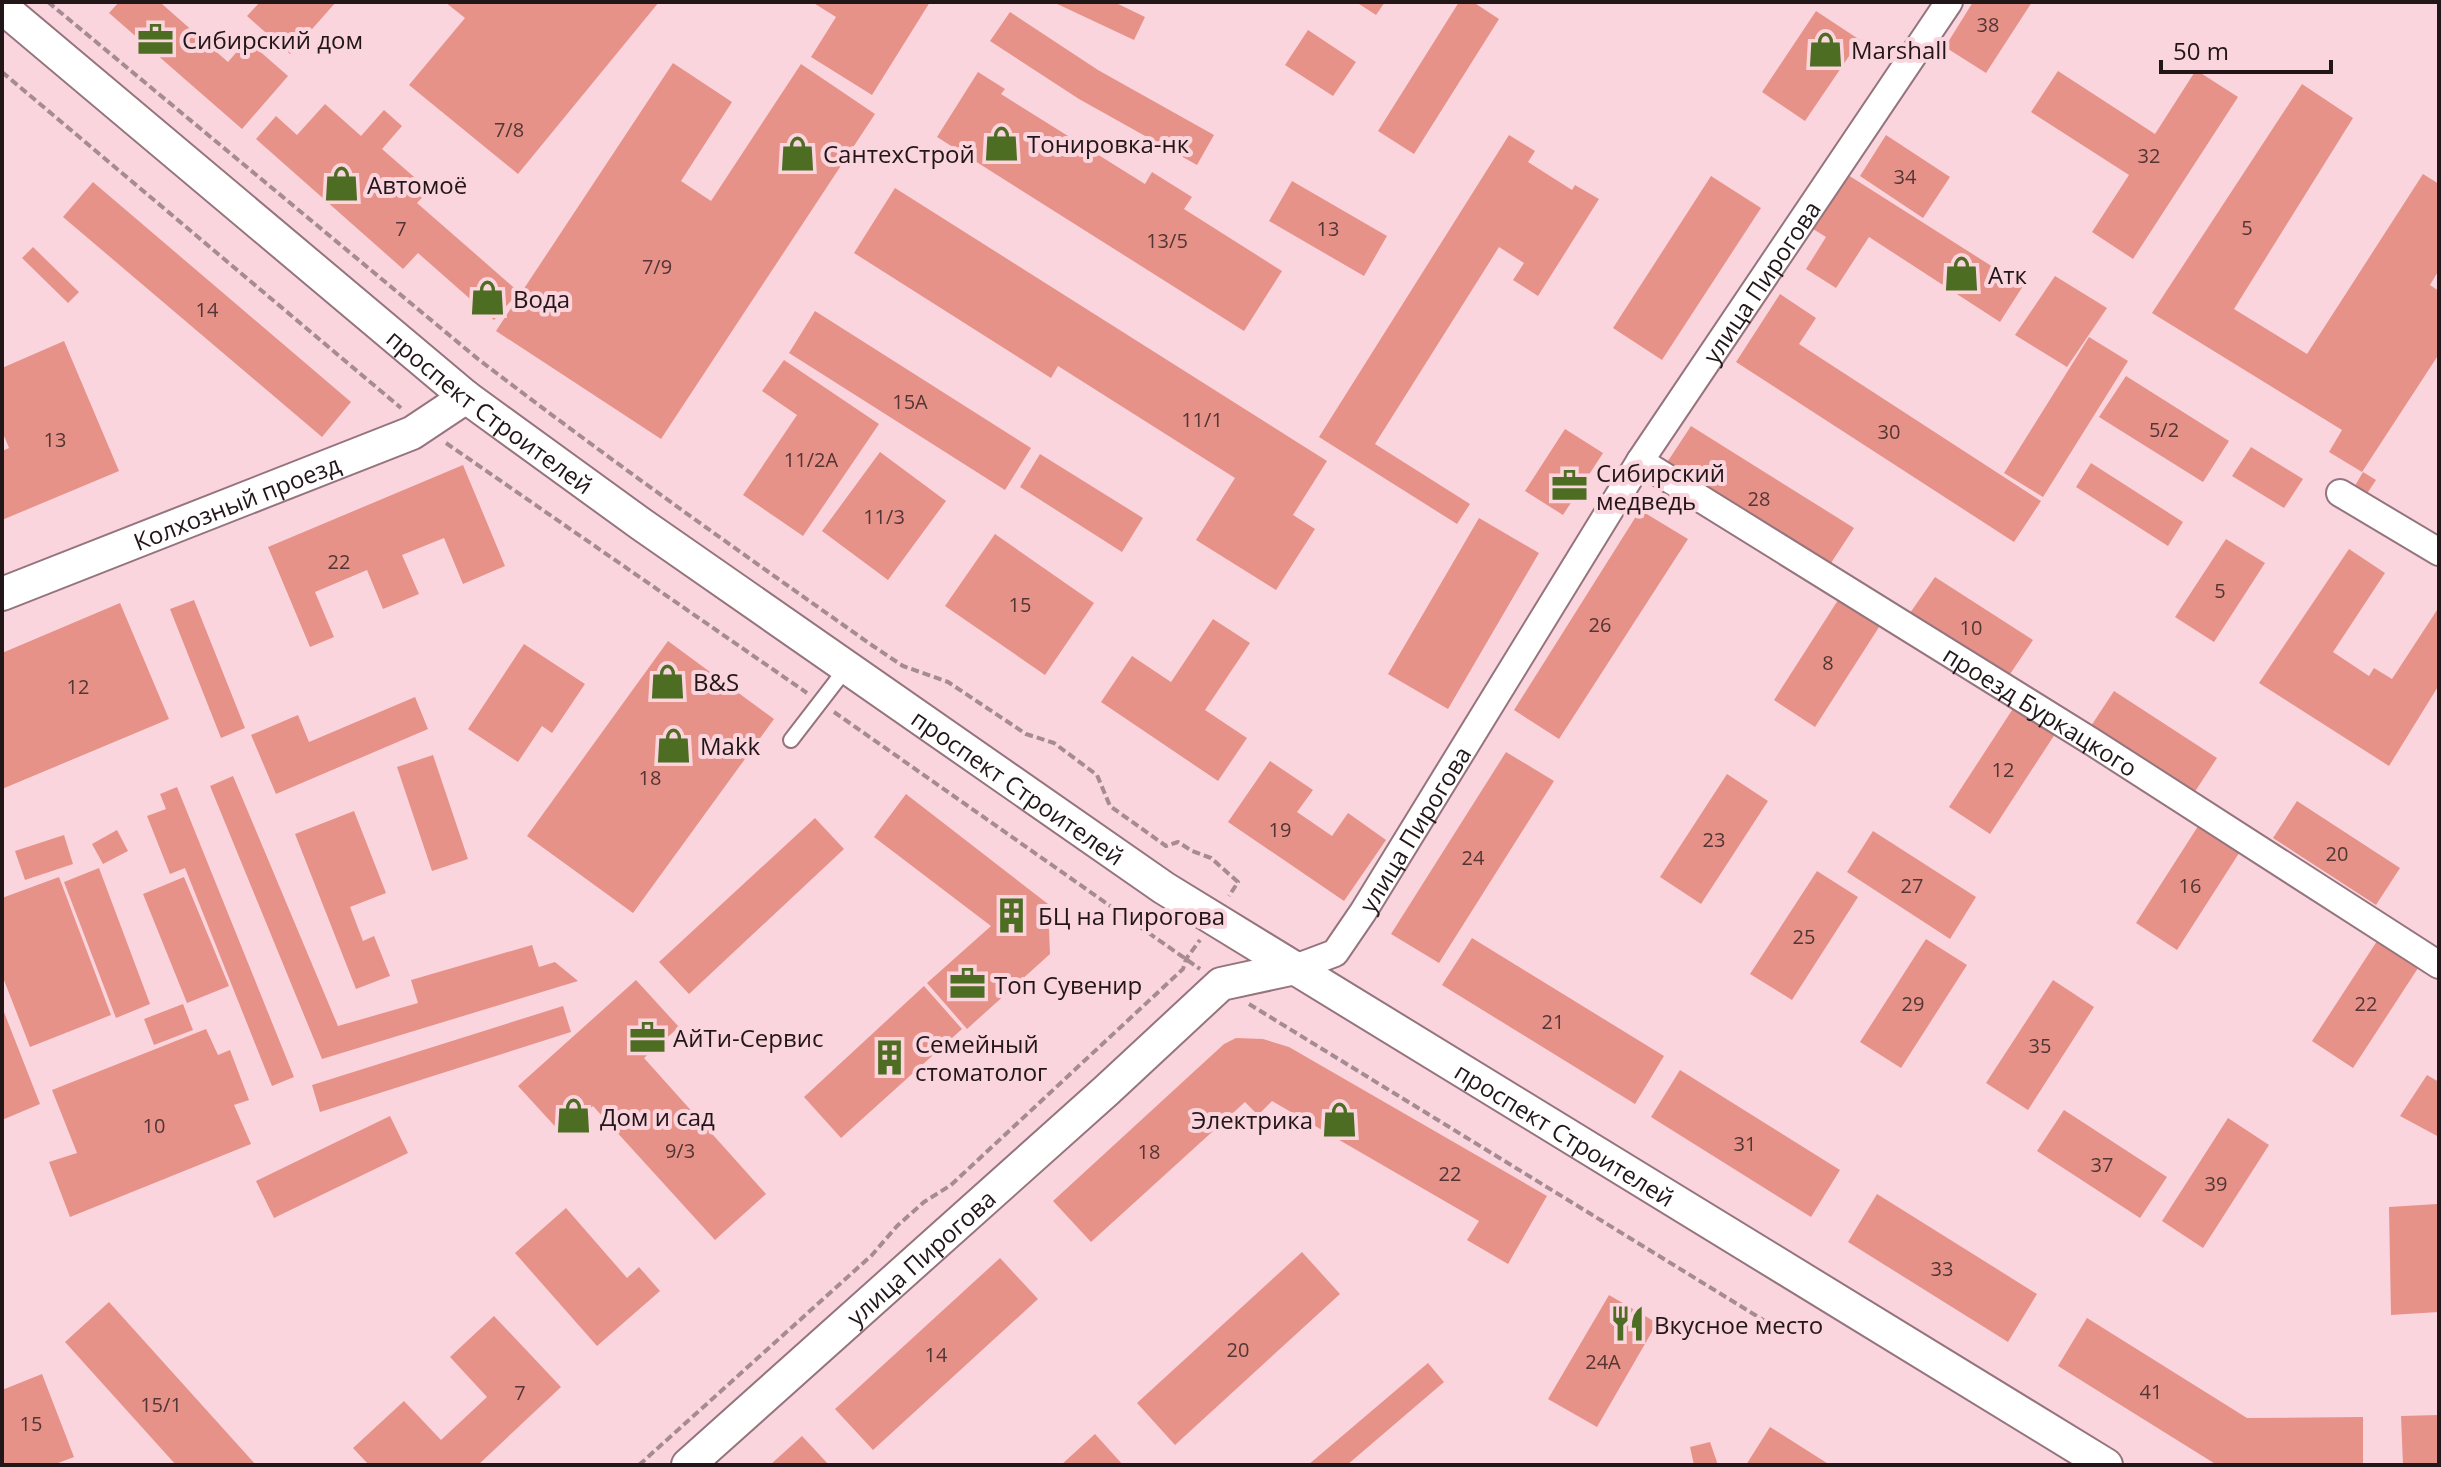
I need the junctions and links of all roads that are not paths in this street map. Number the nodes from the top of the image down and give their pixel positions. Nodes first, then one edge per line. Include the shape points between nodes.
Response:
1 (1949, 2) edge
2 (2, 7) edge
3 (466, 397) junction
4 (1640, 461) junction
5 (2340, 493) dead end
6 (2439, 552) edge
7 (2, 594) edge
8 (849, 666) junction
9 (791, 740) dead end
10 (2439, 965) edge
11 (1295, 968) junction
12 (688, 1465) edge
13 (2106, 1465) edge

1 - 4 street, улица Пирогова
2 - 3 street, проспект Строителей
3 - 7 street, Колхозный проезд via 412,433
3 - 8 street, проспект Строителей
4 - 10 street, проезд Буркацкого
4 - 11 street, улица Пирогова via 1363,912 1335,953
5 - 6 street
8 - 9 lane
8 - 11 street, проспект Строителей via 1164,888
11 - 12 street, улица Пирогова via 1221,984
11 - 13 street, проспект Строителей

